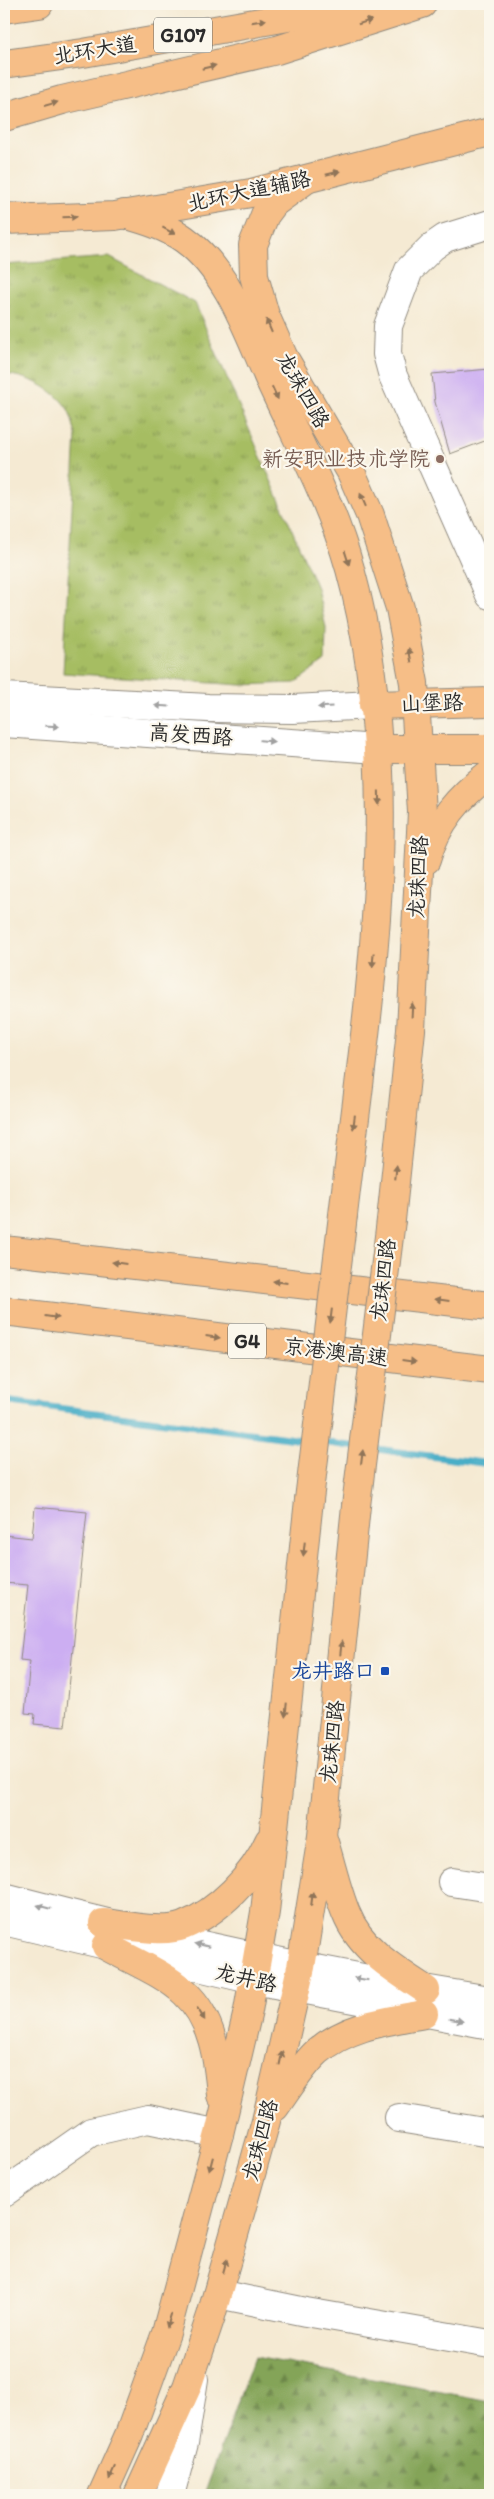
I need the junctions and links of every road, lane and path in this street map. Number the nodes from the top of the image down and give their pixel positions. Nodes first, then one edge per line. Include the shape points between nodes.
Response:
1 (39, 4) edge
2 (363, 4) edge
3 (422, 4) edge
4 (4, 9) edge
5 (4, 64) edge
6 (4, 117) edge
7 (490, 132) edge
8 (304, 180) junction
9 (124, 214) junction
10 (12, 219) edge
11 (490, 224) edge
12 (490, 595) edge
13 (4, 697) edge
14 (490, 702) edge
15 (415, 703) junction
16 (374, 705) junction
17 (4, 723) edge
18 (378, 749) junction
19 (490, 749) edge
20 (419, 750) junction
21 (490, 773) edge
22 (417, 892) junction
23 (4, 1250) edge
24 (490, 1306) edge
25 (4, 1311) edge
26 (490, 1370) edge
27 (275, 1818) junction
28 (322, 1836) junction
29 (452, 1882) dead end
30 (490, 1888) edge
31 (4, 1897) edge
32 (4, 1921) edge
33 (104, 1934) junction
34 (256, 1969) junction
35 (298, 1978) junction
36 (490, 2000) edge
37 (425, 2002) junction
38 (490, 2026) edge
39 (399, 2118) dead end
40 (266, 2121) junction
41 (490, 2133) edge
42 (219, 2134) junction
43 (4, 2193) edge
44 (218, 2294) junction
45 (490, 2344) edge
46 (196, 2363) junction
47 (102, 2495) edge
48 (138, 2495) edge
49 (170, 2495) edge

1 - 4 main road
5 -> 2 main road, 北环大道 / G107
6 -> 3 main road via 62,100 277,50
8 -> 7 main road, 北环大道辅路
8 - 9 main road, 北环大道辅路 via 251,194
15 -> 8 main road, 龙珠四路 via 400,608 370,516 351,472 283,356 264,315 256,285 253,245 259,227 274,203
10 -> 9 main road, 北环大道辅路
9 -> 16 main road, 龙珠四路 via 155,224 184,239 208,262 233,300 340,538 358,598
11 - 12 street via 445,238 419,257 409,270 386,340 394,376
16 -> 13 street, 高发西路 via 293,709 208,708
14 - 15 main road, 山堡路
15 - 16 main road, 山堡路
15 - 20 main road, 龙珠四路
16 - 18 main road, 龙珠四路
17 -> 18 street, 高发西路
18 - 20 main road
18 -> 27 main road, 龙珠四路, bridge via 379,865 373,961
19 - 20 main road
20 - 22 main road, 龙珠四路 via 422,801
21 - 22 main road via 464,793 445,815 431,842
28 -> 22 main road, 龙珠四路, bridge via 411,1030
24 -> 23 main road
25 -> 26 main road, 京港澳高速 / G4
27 - 33 main road via 268,1843 255,1867 213,1908 182,1926
27 - 34 main road, 龙珠四路
35 -> 28 main road, 龙珠四路
28 - 37 main road via 347,1916 377,1957
29 - 30 street
33 -> 31 street, 龙井路
32 - 33 street, 龙井路
33 - 34 street, 龙井路
33 -> 42 main road via 185,1993 203,2014 216,2051 219,2071
34 - 35 street, 龙井路
34 - 42 main road, 龙珠四路
35 - 37 street, 龙井路
40 -> 35 main road, 龙珠四路
36 - 37 street, 龙井路
37 -> 38 street, 龙井路
37 - 40 main road via 334,2040 307,2064
39 - 41 street
44 -> 40 main road, 龙珠四路
42 - 43 street via 148,2118 91,2132
42 -> 47 main road, 龙珠四路 via 166,2333 132,2426
44 - 45 street
44 - 46 main road, 龙珠四路
46 - 48 main road, 龙珠四路
46 - 49 street via 191,2406

